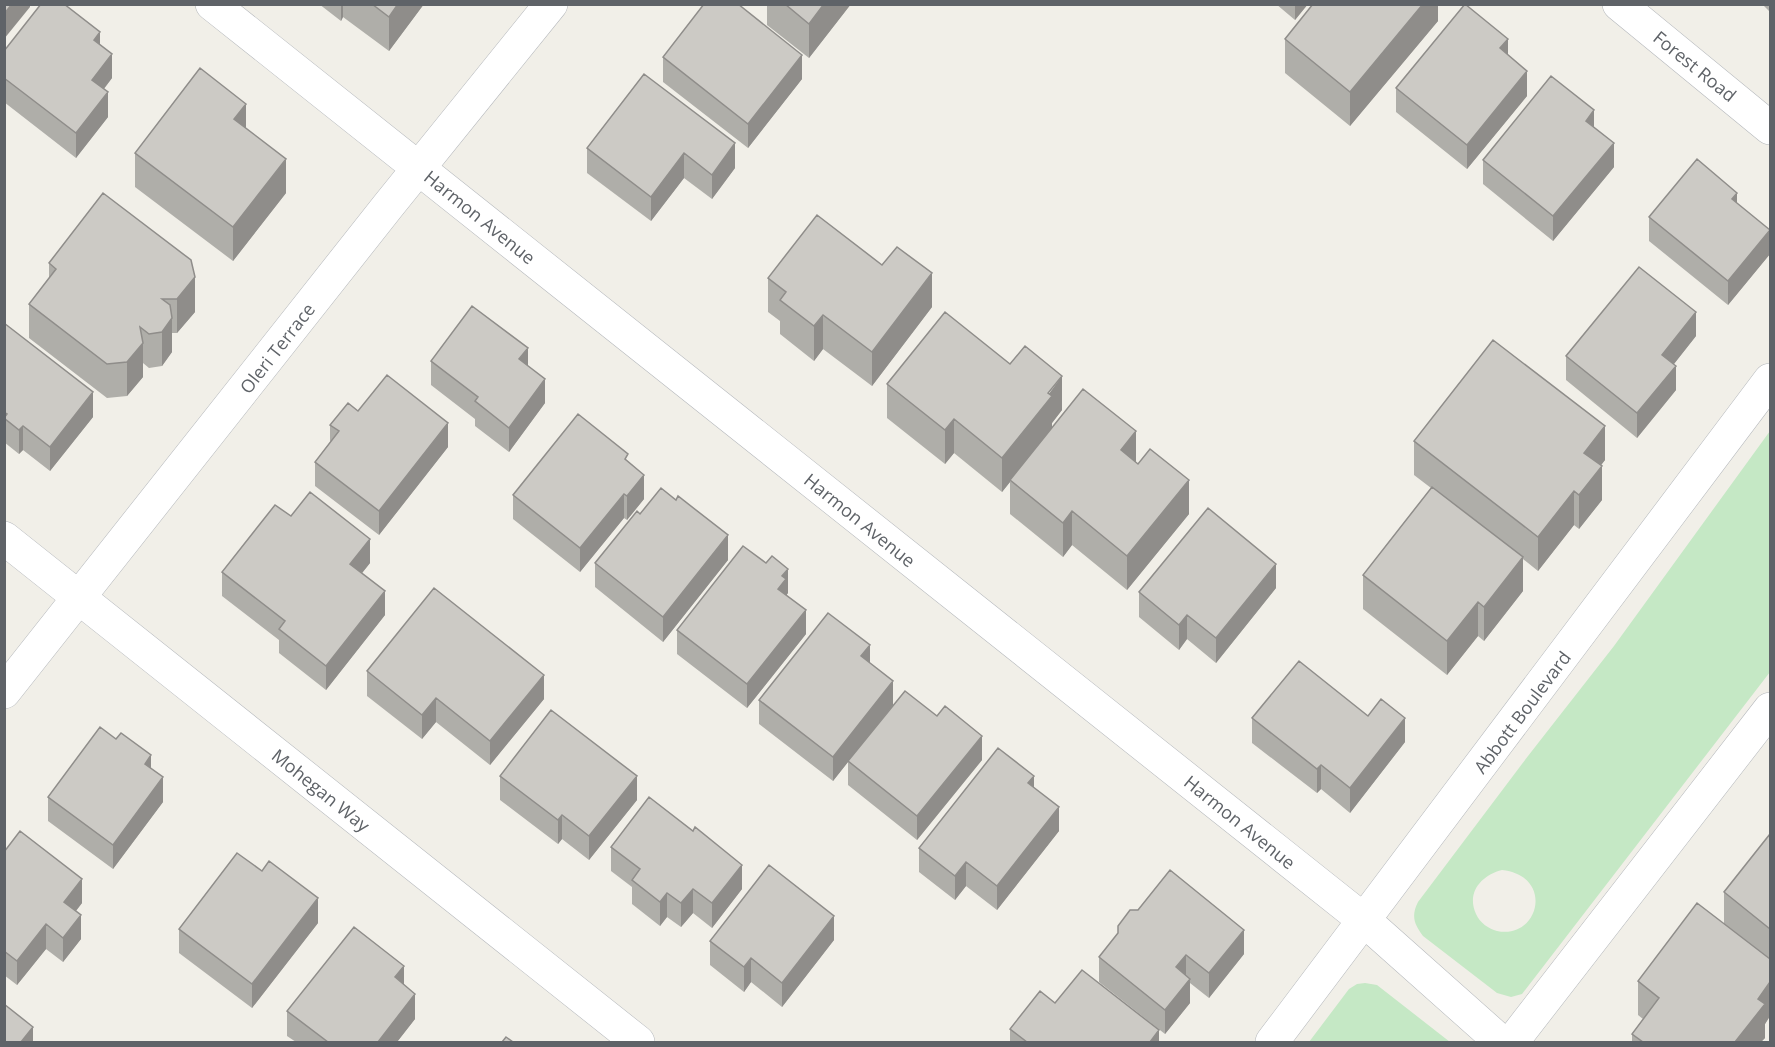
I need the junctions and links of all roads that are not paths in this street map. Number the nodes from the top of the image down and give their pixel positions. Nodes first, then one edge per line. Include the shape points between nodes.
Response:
1 (212, 4) edge
2 (552, 4) edge
3 (1619, 4) edge
4 (1770, 128) edge
5 (419, 168) junction
6 (1770, 380) edge
7 (4, 538) edge
8 (80, 598) junction
9 (4, 692) edge
10 (1770, 709) edge
11 (1365, 921) junction
12 (638, 1042) edge
13 (1272, 1042) edge
14 (1501, 1042) edge
15 (1512, 1042) edge

1 - 5 street, Harmon Avenue
2 - 5 street, Oleri Terrace
3 - 4 street, Forest Road
5 - 8 street, Oleri Terrace
5 - 11 street, Harmon Avenue
6 - 11 street, Abbott Boulevard
7 - 8 street, Mohegan Way
8 - 9 street, Oleri Terrace
8 - 12 street, Mohegan Way
10 - 15 street
11 - 13 street, Abbott Boulevard
11 - 14 street, Harmon Avenue

